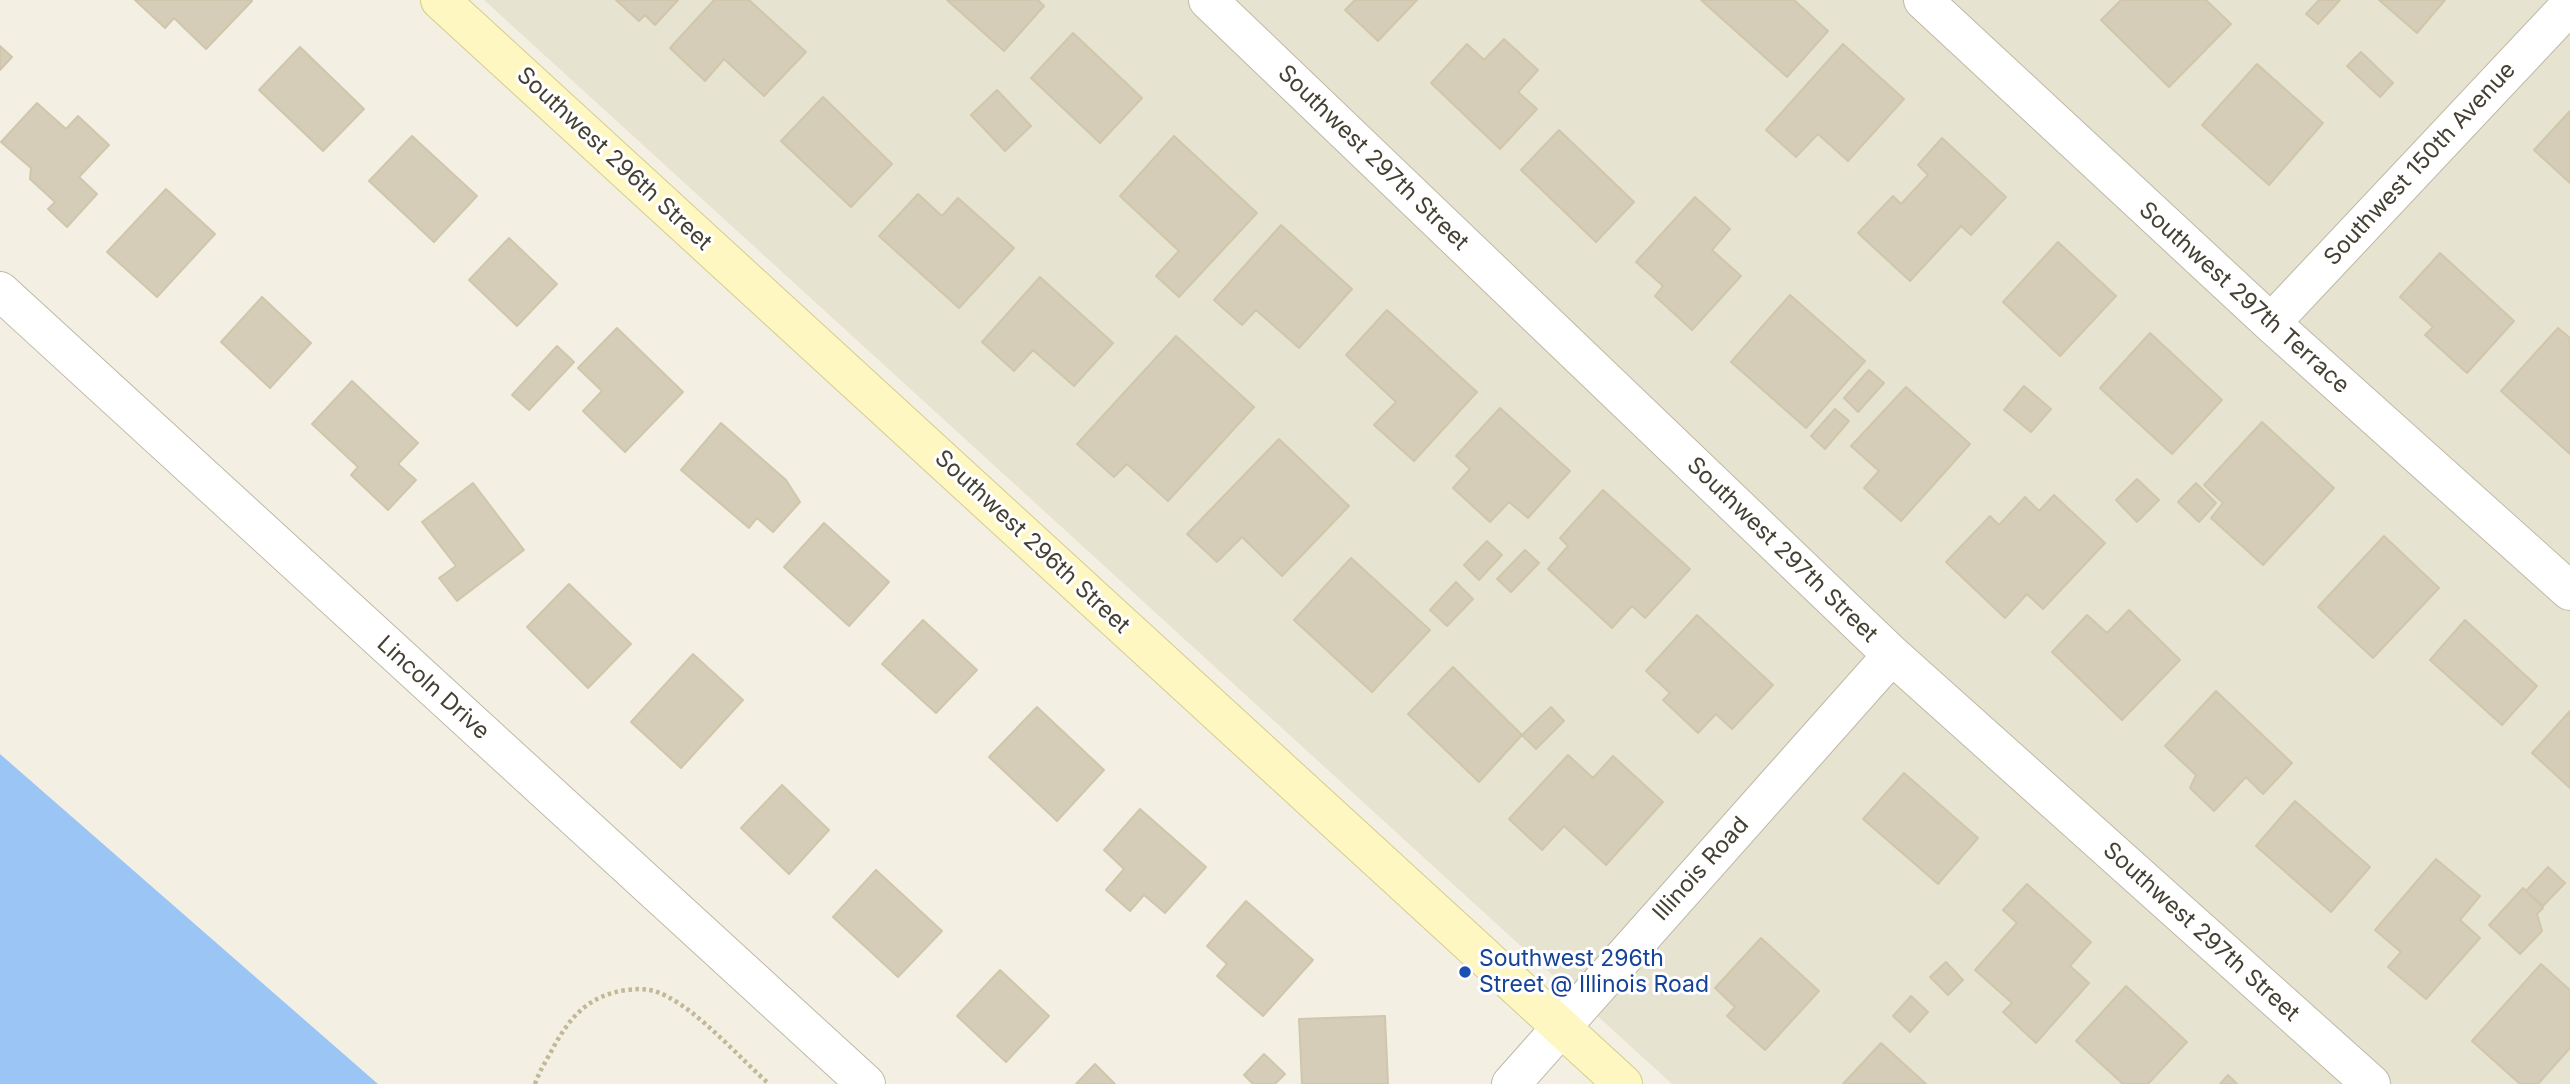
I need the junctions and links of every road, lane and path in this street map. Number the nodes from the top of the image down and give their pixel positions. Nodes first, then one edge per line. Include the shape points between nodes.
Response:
1 (440, 0) edge
2 (1208, 0) edge
3 (1923, 0) edge
4 (2570, 5) edge
5 (0, 291) edge
6 (2271, 323) junction
7 (2570, 591) edge
8 (1892, 655) junction
9 (1561, 1027) junction
10 (535, 1084) edge
11 (769, 1084) edge
12 (866, 1084) edge
13 (1511, 1084) edge
14 (1623, 1084) edge
15 (2371, 1084) edge

1 - 9 street, Southwest 296th Street
2 - 8 street, Southwest 297th Street
3 - 6 street, Southwest 297th Terrace
4 - 6 street, Southwest 150th Avenue
5 - 12 street, Lincoln Drive
6 - 7 street, Southwest 297th Terrace
8 - 9 street, Illinois Road
8 - 15 street, Southwest 297th Street
9 - 13 street, Illinois Road
9 - 14 street, Southwest 296th Street
10 - 11 path via 571,1019 590,1001 633,989 654,990 671,998

